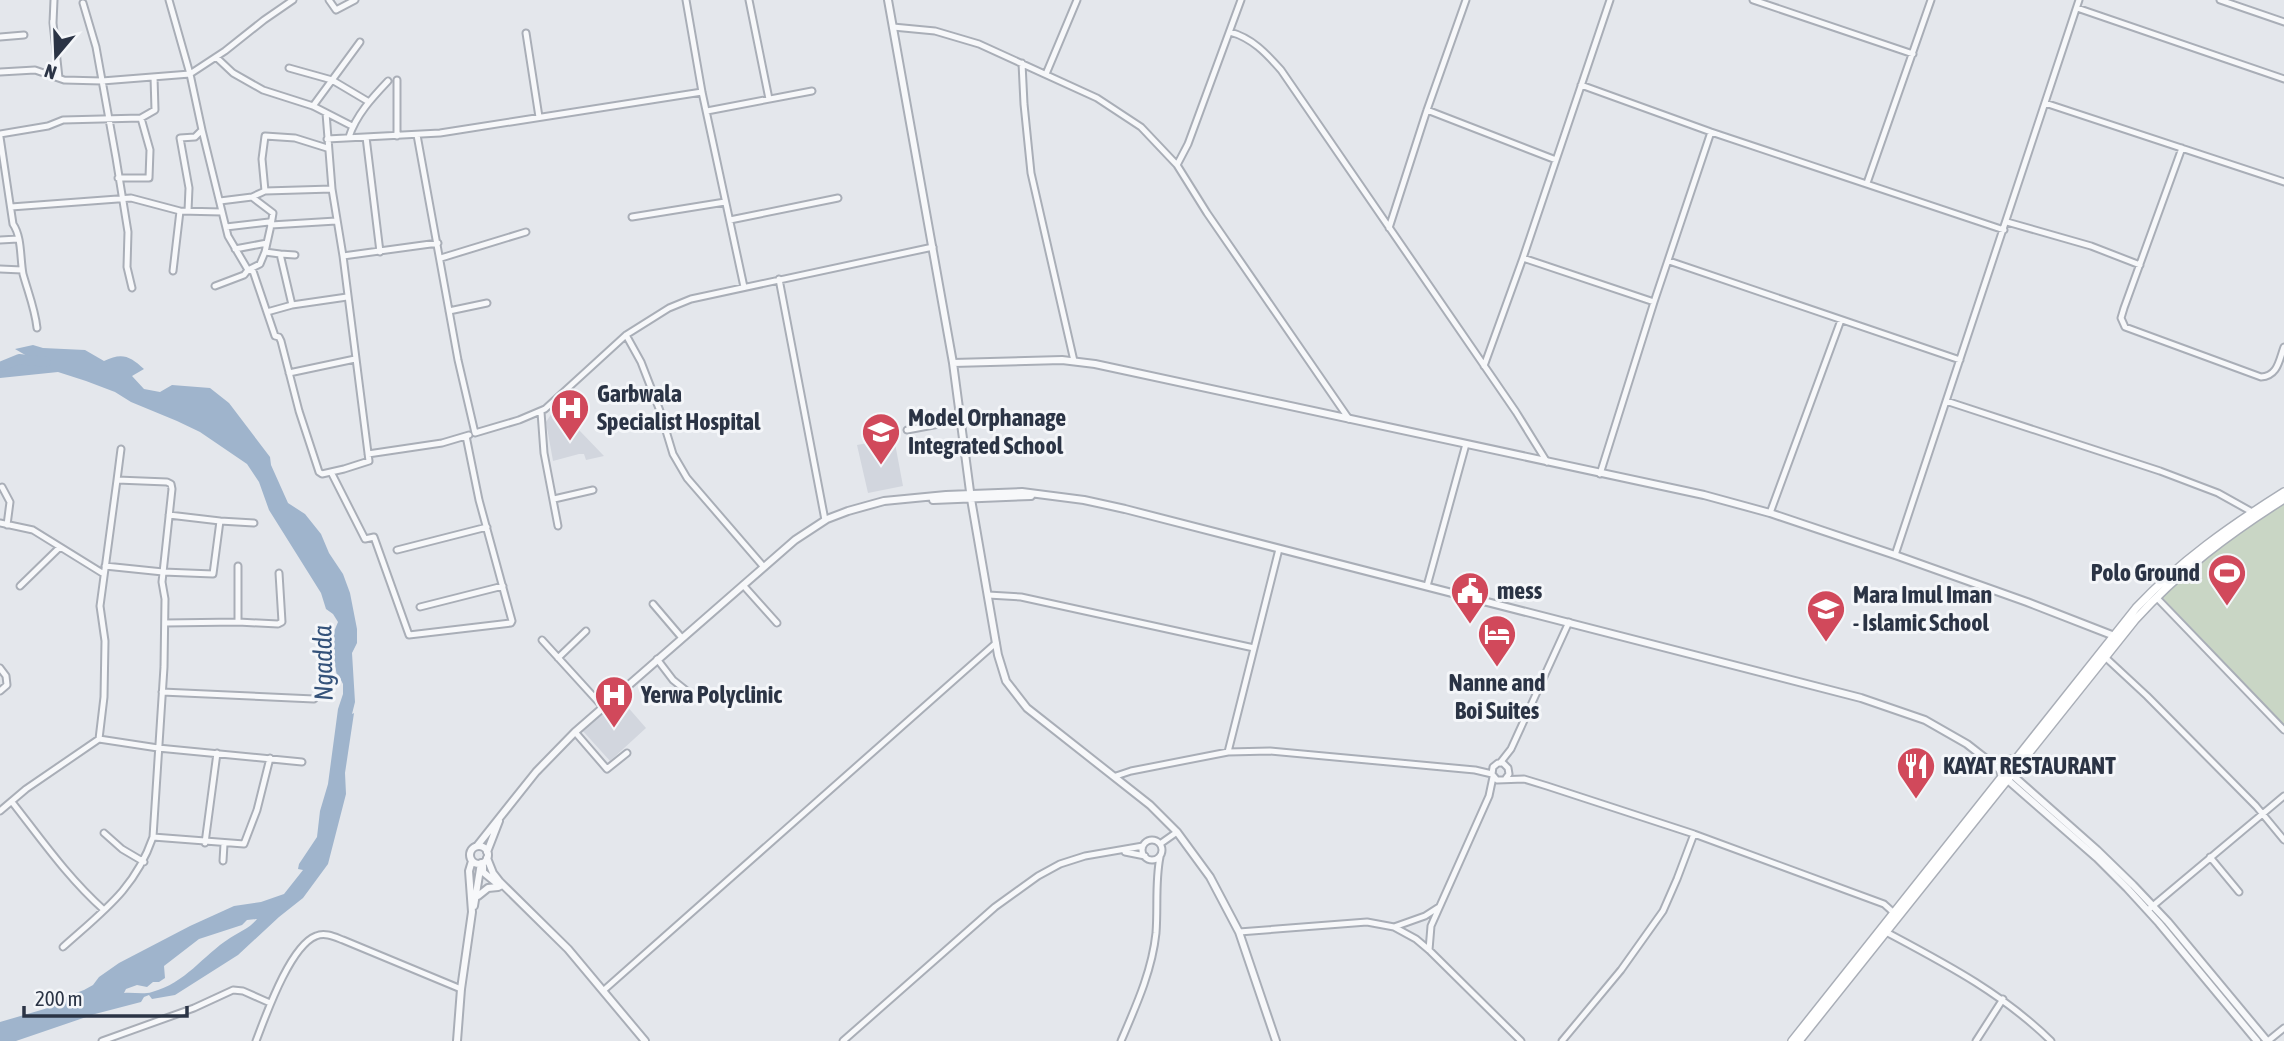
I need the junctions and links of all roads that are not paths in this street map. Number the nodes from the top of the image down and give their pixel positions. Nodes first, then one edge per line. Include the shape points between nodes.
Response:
1 (54, 0) edge
2 (169, 0) edge
3 (293, 0) edge
4 (329, 0) edge
5 (355, 0) edge
6 (686, 0) edge
7 (749, 0) edge
8 (888, 0) edge
9 (1077, 0) edge
10 (1241, 0) edge
11 (1466, 0) edge
12 (1610, 0) edge
13 (1754, 0) edge
14 (1931, 0) edge
15 (2079, 0) edge
16 (2220, 0) edge
17 (83, 3) dead end
18 (2077, 8) junction
19 (2284, 22) edge
20 (893, 26) junction
21 (1230, 32) junction
22 (526, 33) dead end
23 (24, 35) dead end
24 (0, 37) edge
25 (360, 42) dead end
26 (1913, 54) junction
27 (216, 57) junction
28 (1022, 64) junction
29 (289, 68) dead end
30 (0, 72) edge
31 (190, 74) junction
32 (1046, 74) junction
33 (154, 77) junction
34 (59, 78) junction
35 (2284, 79) edge
36 (332, 80) junction
37 (397, 80) dead end
38 (102, 81) junction
39 (387, 81) dead end
40 (1581, 85) junction
41 (702, 92) junction
42 (813, 92) dead end
43 (769, 99) junction
44 (369, 102) junction
45 (2045, 103) junction
46 (313, 106) junction
47 (1427, 110) junction
48 (707, 111) junction
49 (326, 113) junction
50 (539, 117) junction
51 (141, 118) junction
52 (108, 120) junction
53 (352, 126) junction
54 (202, 130) junction
55 (1711, 132) junction
56 (0, 135) edge
57 (417, 135) junction
58 (397, 136) junction
59 (349, 137) junction
60 (366, 137) junction
61 (327, 139) junction
62 (327, 148) junction
63 (2182, 148) junction
64 (1556, 160) junction
65 (1177, 165) junction
66 (118, 178) junction
67 (2284, 182) edge
68 (1867, 183) junction
69 (9, 188) junction
70 (332, 189) junction
71 (0, 190) edge
72 (265, 191) junction
73 (252, 197) junction
74 (838, 198) dead end
75 (122, 200) junction
76 (220, 201) junction
77 (725, 202) junction
78 (11, 207) junction
79 (180, 211) junction
80 (188, 211) junction
81 (222, 212) junction
82 (632, 217) dead end
83 (336, 220) junction
84 (730, 220) junction
85 (2007, 222) junction
86 (271, 225) junction
87 (226, 227) junction
88 (1389, 228) junction
89 (2004, 230) junction
90 (526, 232) dead end
91 (18, 239) junction
92 (0, 240) edge
93 (267, 243) junction
94 (438, 243) junction
95 (933, 247) junction
96 (235, 249) junction
97 (380, 252) junction
98 (265, 253) junction
99 (280, 254) junction
100 (295, 255) dead end
101 (343, 256) junction
102 (441, 258) junction
103 (1523, 258) junction
104 (1670, 261) junction
105 (2140, 265) junction
106 (0, 269) edge
107 (22, 270) junction
108 (248, 270) junction
109 (173, 271) dead end
110 (779, 279) junction
111 (215, 286) dead end
112 (744, 286) junction
113 (132, 288) dead end
114 (347, 297) junction
115 (1654, 302) junction
116 (487, 303) dead end
117 (292, 305) junction
118 (450, 310) junction
119 (267, 312) junction
120 (1841, 320) junction
121 (37, 328) dead end
122 (626, 335) junction
123 (2284, 346) edge
124 (355, 359) junction
125 (1960, 360) junction
126 (1074, 361) junction
127 (953, 363) junction
128 (1484, 366) junction
129 (289, 373) junction
130 (1946, 401) junction
131 (541, 412) junction
132 (1349, 419) junction
133 (960, 420) junction
134 (907, 430) dead end
135 (475, 433) junction
136 (466, 436) junction
137 (1466, 444) junction
138 (121, 449) dead end
139 (368, 454) junction
140 (1547, 462) junction
141 (331, 472) junction
142 (1600, 474) junction
143 (117, 480) junction
144 (2, 487) dead end
145 (593, 490) dead end
146 (2284, 492) edge
147 (971, 496) junction
148 (554, 499) junction
149 (2284, 499) edge
150 (2252, 512) junction
151 (1770, 513) junction
152 (169, 515) junction
153 (825, 520) junction
154 (220, 521) junction
155 (254, 523) dead end
156 (5, 524) edge
157 (558, 526) dead end
158 (487, 527) junction
159 (0, 531) edge
160 (60, 547) junction
161 (1279, 549) junction
162 (397, 550) dead end
163 (1895, 555) junction
164 (105, 566) junction
165 (238, 566) dead end
166 (763, 566) junction
167 (163, 572) junction
168 (279, 573) dead end
169 (104, 574) junction
170 (743, 585) junction
171 (20, 586) dead end
172 (503, 586) junction
173 (1427, 586) junction
174 (988, 595) junction
175 (2156, 597) junction
176 (653, 604) dead end
177 (421, 607) dead end
178 (237, 622) junction
179 (1569, 622) junction
180 (165, 623) junction
181 (777, 623) dead end
182 (586, 631) dead end
183 (2117, 637) junction
184 (682, 638) junction
185 (542, 640) dead end
186 (996, 643) junction
187 (1254, 648) junction
188 (558, 657) junction
189 (2105, 657) junction
190 (657, 659) junction
191 (0, 668) edge
192 (0, 691) edge
193 (162, 692) junction
194 (693, 696) dead end
195 (314, 699) dead end
196 (603, 707) junction
197 (2284, 730) edge
198 (576, 732) junction
199 (99, 738) junction
200 (159, 748) junction
201 (1511, 749) junction
202 (1228, 752) junction
203 (217, 753) junction
204 (627, 753) dead end
205 (270, 758) junction
206 (2014, 759) junction
207 (1985, 760) junction
208 (302, 762) dead end
209 (1500, 763) junction
210 (1509, 769) junction
211 (1493, 772) junction
212 (2005, 774) junction
213 (1116, 776) junction
214 (1504, 779) junction
215 (1524, 779) junction
216 (1489, 796) junction
217 (2284, 796) edge
218 (12, 802) junction
219 (0, 811) edge
220 (2262, 813) junction
221 (500, 816) junction
222 (1177, 832) junction
223 (104, 833) dead end
224 (1694, 834) junction
225 (153, 837) junction
226 (2284, 840) edge
227 (205, 843) junction
228 (224, 844) junction
229 (1160, 844) junction
230 (477, 846) junction
231 (1143, 846) junction
232 (1122, 851) junction
233 (1160, 857) junction
234 (2210, 857) junction
235 (1147, 858) junction
236 (485, 859) junction
237 (222, 860) dead end
238 (472, 861) junction
239 (144, 862) junction
240 (1157, 875) junction
241 (502, 888) junction
242 (511, 891) junction
243 (2239, 891) dead end
244 (477, 898) junction
245 (1439, 907) junction
246 (2150, 908) junction
247 (104, 910) junction
248 (472, 912) junction
249 (1894, 913) junction
250 (1394, 927) junction
251 (1240, 932) junction
252 (1886, 932) junction
253 (63, 947) dead end
254 (1429, 950) junction
255 (461, 989) junction
256 (604, 990) junction
257 (2003, 999) junction
258 (270, 1003) junction
259 (2284, 1028) edge
260 (102, 1041) edge
261 (256, 1041) edge
262 (457, 1041) edge
263 (645, 1041) edge
264 (843, 1041) edge
265 (1121, 1041) edge
266 (1276, 1041) edge
267 (1521, 1041) edge
268 (1562, 1041) edge
269 (1792, 1041) edge
270 (1800, 1041) edge
271 (1976, 1041) edge
272 (2051, 1041) edge
273 (2258, 1041) edge
274 (2267, 1041) edge

1 - 34 street
2 - 31 street
3 - 27 street
4 - 5 street via 336,10
6 - 41 street
7 - 43 street
8 - 20 street
9 - 32 street
10 - 21 street
11 - 47 street
12 - 40 street
13 - 26 street
14 - 26 street
15 - 18 street
16 - 19 street
17 - 38 street
18 - 35 street
18 - 45 street
20 - 28 street via 935,30
20 - 95 street
21 - 65 street
21 - 88 street via 1263,49 1281,70
22 - 50 street
23 - 24 street
25 - 36 street
26 - 68 street
27 - 31 street
27 - 46 street via 263,90
28 - 32 street
28 - 126 street via 1031,173
29 - 36 street
30 - 34 street via 35,70
31 - 33 street
31 - 54 street
32 - 65 street via 1097,98 1141,127
33 - 38 street
33 - 51 street via 155,110
34 - 38 street
36 - 44 street
36 - 46 street
37 - 58 street
38 - 52 street
39 - 44 street
40 - 55 street
40 - 64 street
41 - 48 street
41 - 50 street
42 - 43 street
43 - 48 street
44 - 53 street
45 - 63 street
45 - 85 street
46 - 49 street
47 - 64 street
47 - 88 street
48 - 77 street
49 - 53 street
49 - 61 street
50 - 57 street
51 - 52 street
51 - 66 street via 150,150 149,178
52 - 56 street via 63,120
52 - 66 street
53 - 59 street
54 - 76 street
54 - 80 street via 195,137 180,138
55 - 68 street
55 - 104 street
56 - 69 street
57 - 58 street
57 - 94 street
58 - 60 street
59 - 60 street
59 - 61 street
60 - 97 street
61 - 62 street
62 - 70 street
62 - 72 street via 296,138 265,136
63 - 67 street
63 - 105 street
64 - 103 street
65 - 132 street
66 - 75 street
68 - 89 street
69 - 71 street
69 - 78 street
70 - 72 street
70 - 83 street
72 - 73 street
73 - 76 street
73 - 86 street via 273,213
74 - 84 street
75 - 78 street
75 - 79 street via 142,200
75 - 113 street
76 - 81 street
77 - 82 street
77 - 84 street
78 - 91 street
79 - 80 street
79 - 109 street
80 - 81 street
81 - 87 street
83 - 86 street
83 - 101 street
84 - 112 street
85 - 89 street
85 - 105 street
86 - 87 street
86 - 93 street
87 - 96 street
88 - 128 street
89 - 125 street
90 - 102 street
91 - 92 street
91 - 107 street
93 - 96 street
93 - 98 street
94 - 97 street
94 - 102 street
95 - 110 street
95 - 127 street
96 - 108 street
97 - 101 street
98 - 99 street
98 - 108 street via 260,264
99 - 100 street
99 - 117 street
101 - 114 street
102 - 118 street
103 - 115 street
103 - 128 street
104 - 115 street
104 - 120 street
105 - 123 street via 2121,317 2125,327 2261,377 2274,373
106 - 107 street
107 - 121 street
108 - 111 street
108 - 119 street via 253,271
110 - 112 street
110 - 153 street
112 - 122 street via 680,303
114 - 117 street
114 - 124 street
115 - 142 street
116 - 118 street
117 - 119 street
118 - 135 street
119 - 129 street via 283,345
120 - 125 street
120 - 151 street
122 - 131 street
122 - 166 street via 687,478
124 - 129 street
124 - 139 street
125 - 130 street
126 - 127 street
126 - 132 street
127 - 133 street
128 - 140 street
129 - 141 street via 319,472
130 - 150 street via 2160,471 2218,493
130 - 163 street
131 - 135 street
131 - 148 street
132 - 137 street
133 - 134 street
133 - 147 street
135 - 136 street
136 - 139 street
136 - 158 street
137 - 140 street
137 - 173 street
138 - 143 street
139 - 141 street via 369,461
140 - 142 street
141 - 172 street via 365,539 374,537 409,635 511,624
142 - 151 street
143 - 152 street via 171,484
143 - 164 street
144 - 156 street via 10,502
145 - 148 street
146 - 150 main road
147 - 153 street via 884,501
147 - 161 street via 1022,492 1084,500
147 - 174 street
148 - 157 street
149 - 175 main road via 2188,566
150 - 183 main road via 2166,577 2136,608
151 - 163 street
152 - 154 street
152 - 167 street
153 - 166 street
154 - 155 street
154 - 167 street via 213,574
156 - 159 street
156 - 160 street via 33,530
158 - 162 street
158 - 172 street
160 - 169 street
160 - 171 street
161 - 173 street
161 - 187 street
163 - 183 street
164 - 167 street
164 - 169 street
165 - 178 street
166 - 170 street
167 - 180 street
168 - 178 street via 282,622
169 - 199 street via 100,606 104,697
170 - 181 street
170 - 184 street
172 - 177 street
173 - 179 street
174 - 186 street
174 - 187 street via 1021,597
175 - 183 main road
175 - 197 street
176 - 184 street
178 - 180 street
179 - 201 street
179 - 207 street via 1895,709 1925,720
180 - 193 street
182 - 188 street
183 - 189 main road
183 - 206 main road
184 - 190 street
185 - 188 street
186 - 213 street via 1006,681 1018,699
186 - 256 street
187 - 202 street
188 - 196 street
189 - 212 main road
189 - 220 street
190 - 194 street
190 - 196 street
191 - 192 street via 7,685
193 - 195 street
193 - 200 street
196 - 198 street
198 - 204 street via 607,769
198 - 221 street
199 - 200 street
199 - 218 street
200 - 203 street
200 - 225 street
201 - 209 street
201 - 210 street
202 - 211 street via 1270,751
202 - 213 street
203 - 205 street
203 - 227 street
205 - 208 street
205 - 228 street via 244,845
206 - 207 main road
206 - 212 main road
207 - 212 street
209 - 210 street
209 - 211 street
210 - 214 street
210 - 215 street
211 - 214 street
211 - 216 street
212 - 246 street
212 - 249 main road
212 - 252 main road
213 - 222 street
214 - 215 street
214 - 216 street
215 - 224 street
216 - 245 street
217 - 220 street
218 - 219 street
218 - 247 street via 49,851
220 - 226 street
220 - 234 street
221 - 230 street
221 - 236 street
222 - 229 street
222 - 251 street via 1210,877
223 - 239 street
224 - 249 street via 1884,904
224 - 268 street via 1663,911
225 - 227 street
225 - 239 street
227 - 228 street
228 - 237 street
229 - 231 street via 1151,841
229 - 233 street
230 - 236 street via 484,847
230 - 238 street via 470,852
231 - 232 street
231 - 235 street
232 - 235 street
232 - 264 street via 1060,864 1024,885
233 - 235 street
233 - 240 street
234 - 243 street
234 - 246 street
235 - 240 street
236 - 238 street
236 - 241 street via 483,872
236 - 242 street
236 - 244 street
238 - 248 street
239 - 247 street via 128,887
240 - 265 street via 1152,953
241 - 242 street
241 - 244 street via 488,888
242 - 256 street
244 - 248 street
245 - 250 street
245 - 254 street
246 - 273 street
246 - 274 street
247 - 253 street
248 - 255 street
249 - 269 main road
250 - 251 street via 1367,922
250 - 254 street
251 - 266 street
252 - 257 street
252 - 270 main road
254 - 267 street
255 - 258 street via 319,934 294,956
255 - 262 street
256 - 263 street
257 - 271 street
257 - 272 street
258 - 260 street via 233,990
258 - 261 street
259 - 274 street

